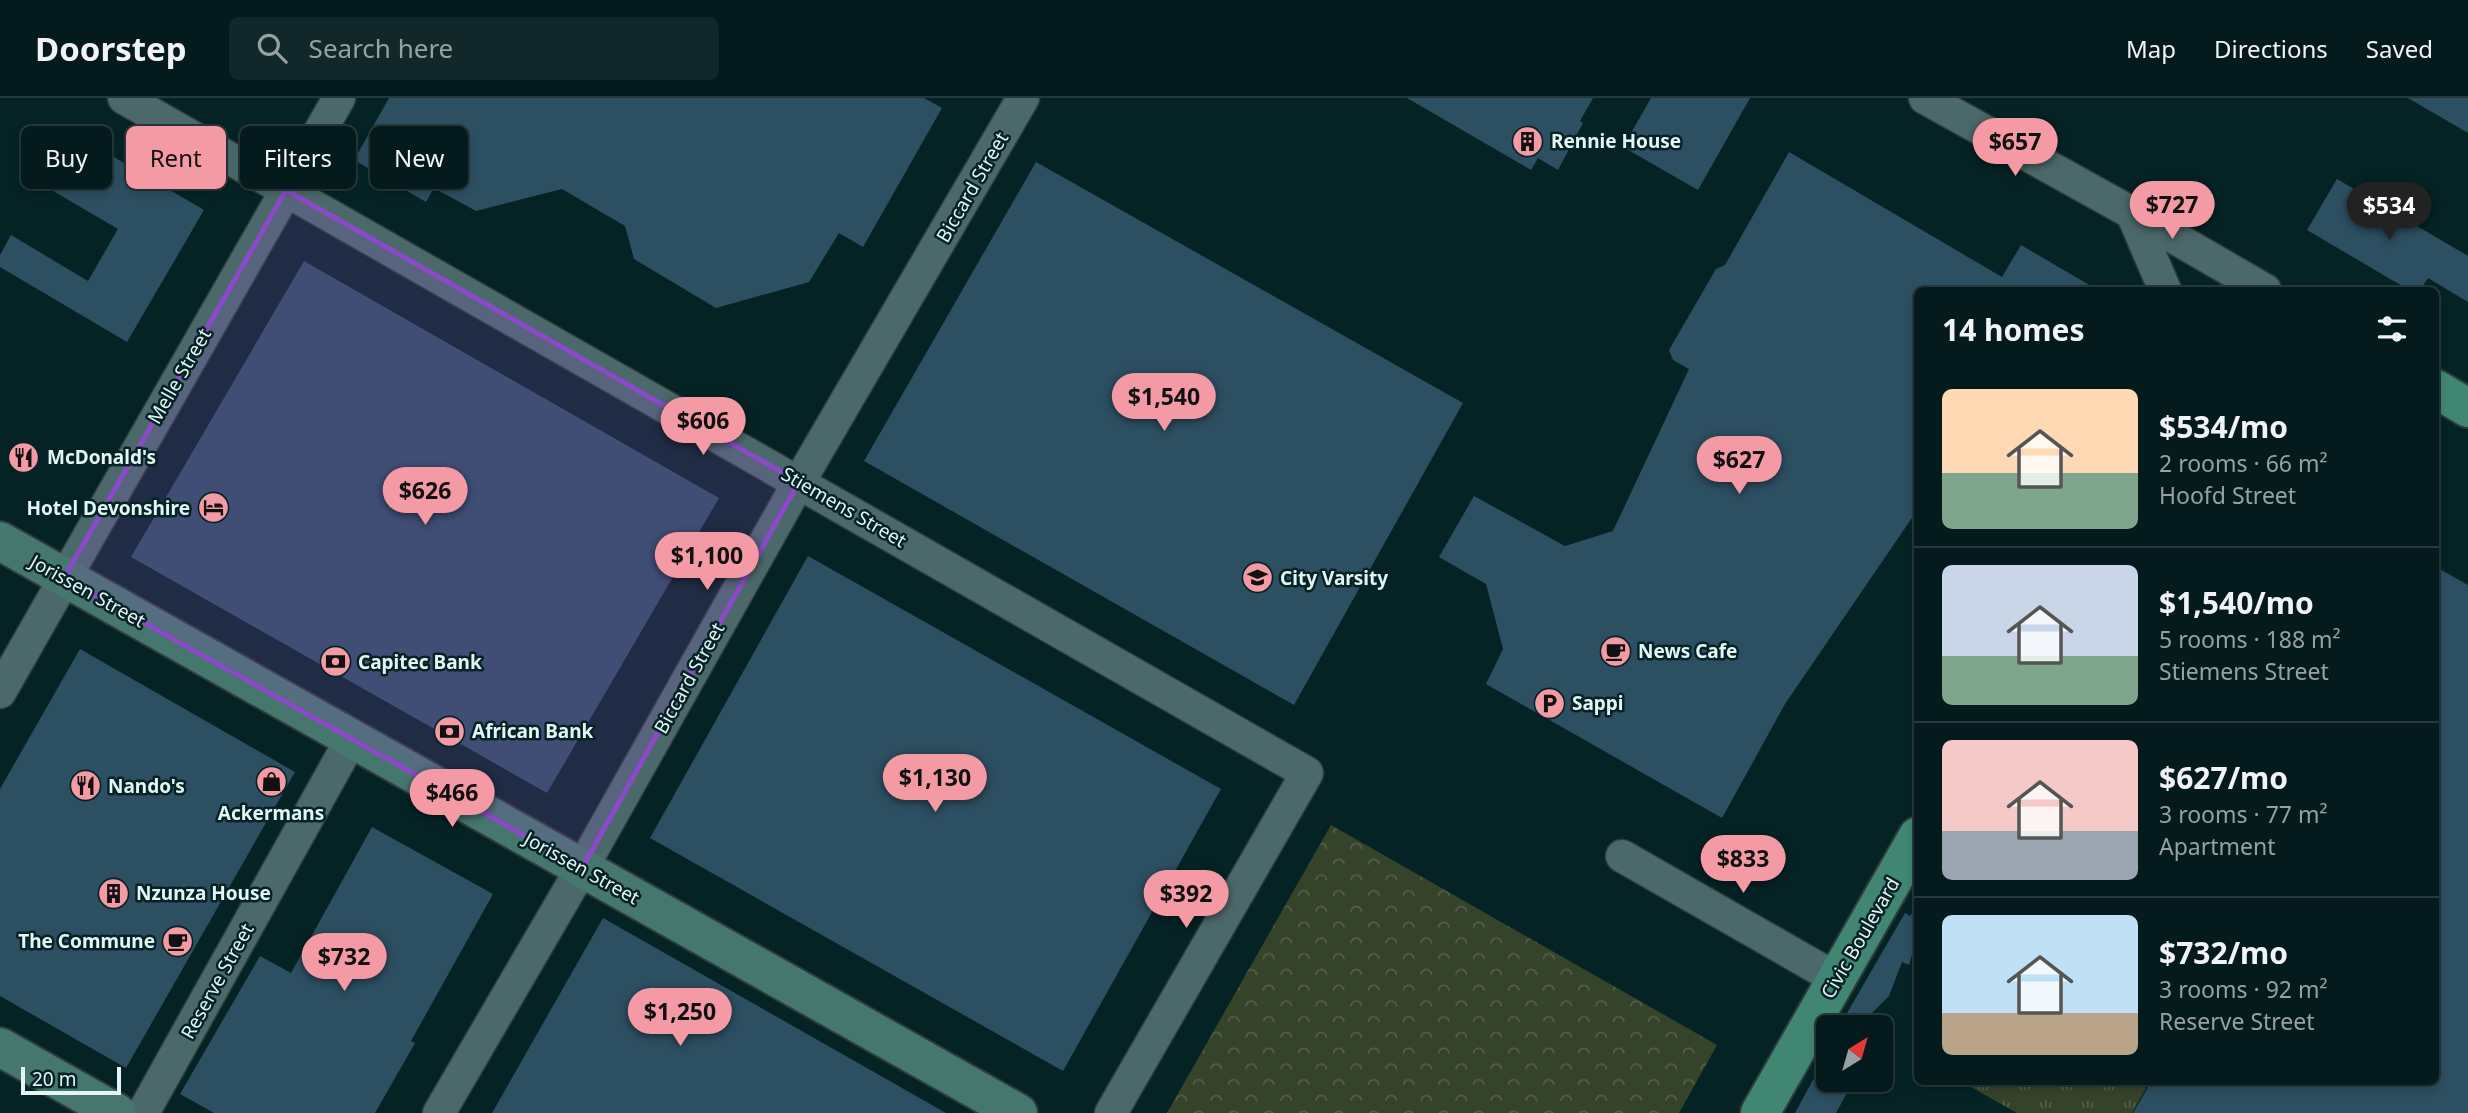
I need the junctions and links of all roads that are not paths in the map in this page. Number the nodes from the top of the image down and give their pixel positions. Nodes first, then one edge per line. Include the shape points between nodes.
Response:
1 (124, 98) edge
2 (338, 98) edge
3 (1023, 98) edge
4 (1925, 98) edge
5 (286, 190) junction
6 (2132, 213) junction
7 (2164, 287) edge
8 (2260, 287) edge
9 (2439, 391) edge
10 (2468, 408) edge
11 (799, 482) junction
12 (0, 541) edge
13 (64, 578) junction
14 (0, 692) edge
15 (352, 738) junction
16 (1914, 843) edge
17 (1622, 856) dead end
18 (582, 868) junction
19 (1838, 979) junction
20 (0, 1046) edge
21 (117, 1113) edge
22 (143, 1113) edge
23 (439, 1113) edge
24 (1018, 1113) edge
25 (1111, 1113) edge
26 (1760, 1113) edge

1 - 5 street, Stiemens Street
2 - 5 street, Melle Street
3 - 11 street, Biccard Street
4 - 6 street
5 - 11 street, Stiemens Street
5 - 13 street, Melle Street
6 - 7 street
6 - 8 street
9 - 10 main road
11 - 18 street, Biccard Street
11 - 25 street, Stiemens Street via 1307,773
12 - 13 main road, Jorissen Street
13 - 14 street, Melle Street
13 - 15 main road, Jorissen Street
15 - 18 main road, Jorissen Street
15 - 22 street, Reserve Street
16 - 19 main road, Civic Boulevard
17 - 19 street
18 - 23 street, Biccard Street
18 - 24 main road, Jorissen Street
19 - 26 main road, Civic Boulevard
20 - 21 main road

